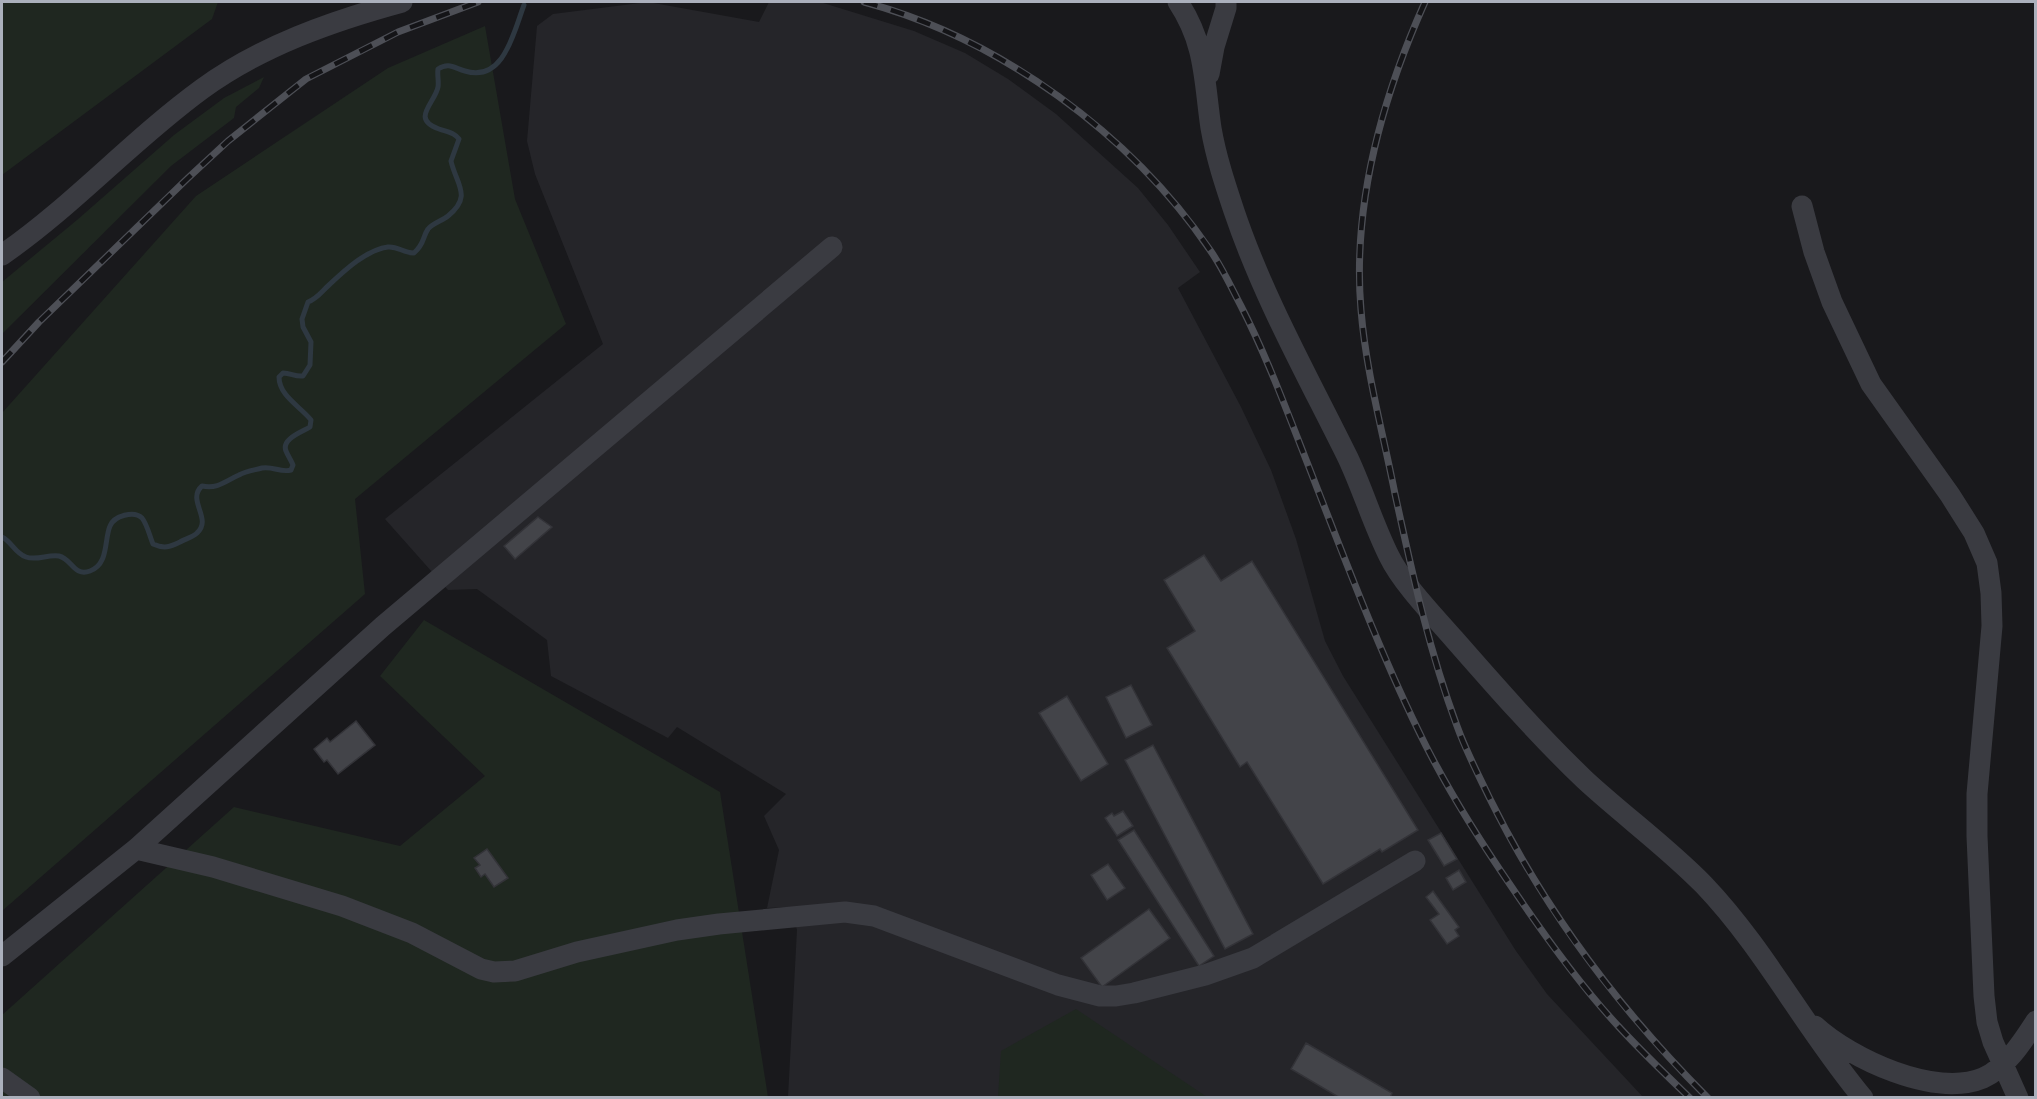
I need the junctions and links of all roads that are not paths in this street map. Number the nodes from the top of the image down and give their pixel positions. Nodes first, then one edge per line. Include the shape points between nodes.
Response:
1 (402, 2) edge
2 (1178, 2) edge
3 (1226, 2) edge
4 (340, 11) edge
5 (1208, 96) junction
6 (1802, 206) dead end
7 (832, 247) dead end
8 (2, 255) edge
9 (136, 849) junction
10 (1415, 861) dead end
11 (2, 956) edge
12 (1799, 1011) junction
13 (2036, 1021) edge
14 (2003, 1064) junction
15 (2, 1078) edge
16 (30, 1098) edge
17 (1863, 1098) edge
18 (2018, 1098) edge

1 - 4 lane
2 - 5 lane via 1198,44
3 - 5 lane via 1214,47
4 - 8 lane via 203,88
5 - 12 lane via 1218,160 1244,238 1305,375 1362,488 1390,558 1442,625 1549,743 1704,885
6 - 14 lane via 1832,302 1871,384 1956,504 1987,563 1992,626 1977,836 1984,996 1987,1022
7 - 9 lane via 383,626
9 - 10 lane via 213,867 342,906 494,972 677,930 845,912 873,916 1034,977 1100,996 1134,993 1230,968 1270,949
9 - 11 lane
12 - 14 lane via 1845,1047 1911,1078 1951,1085 1969,1083
12 - 17 lane
13 - 14 lane
14 - 18 lane
15 - 16 lane

